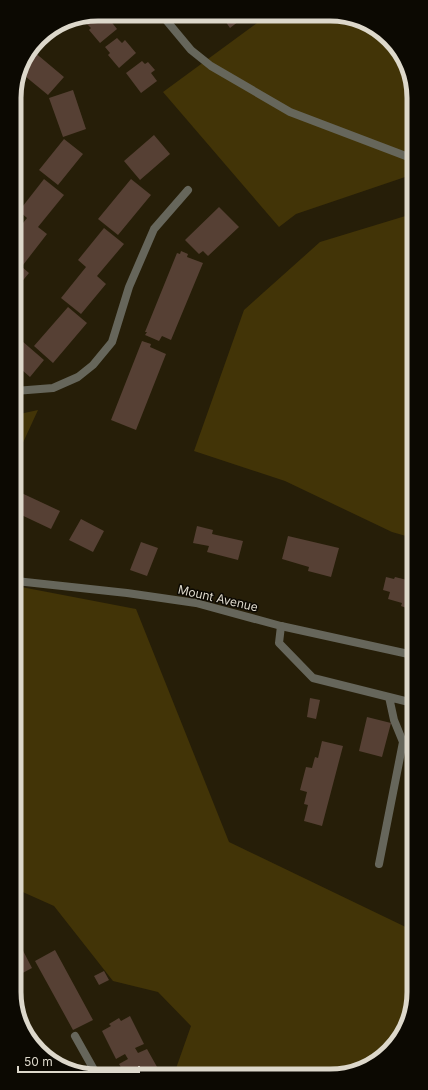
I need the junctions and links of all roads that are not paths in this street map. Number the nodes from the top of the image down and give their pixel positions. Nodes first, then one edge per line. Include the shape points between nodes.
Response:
1 (167, 21) edge
2 (407, 156) edge
3 (188, 190) dead end
4 (21, 391) edge
5 (21, 582) edge
6 (281, 626) junction
7 (407, 654) edge
8 (389, 697) junction
9 (407, 702) edge
10 (379, 864) dead end
11 (75, 1036) dead end
12 (91, 1069) edge

1 - 2 street via 191,50 211,66 290,112
3 - 4 street via 154,229 129,287 112,342 93,365 78,378 53,388
5 - 6 street, Mount Avenue via 196,603
6 - 7 street, Mount Avenue
6 - 8 street via 279,643 313,678
8 - 9 street
8 - 10 street via 394,720 403,742
11 - 12 street

